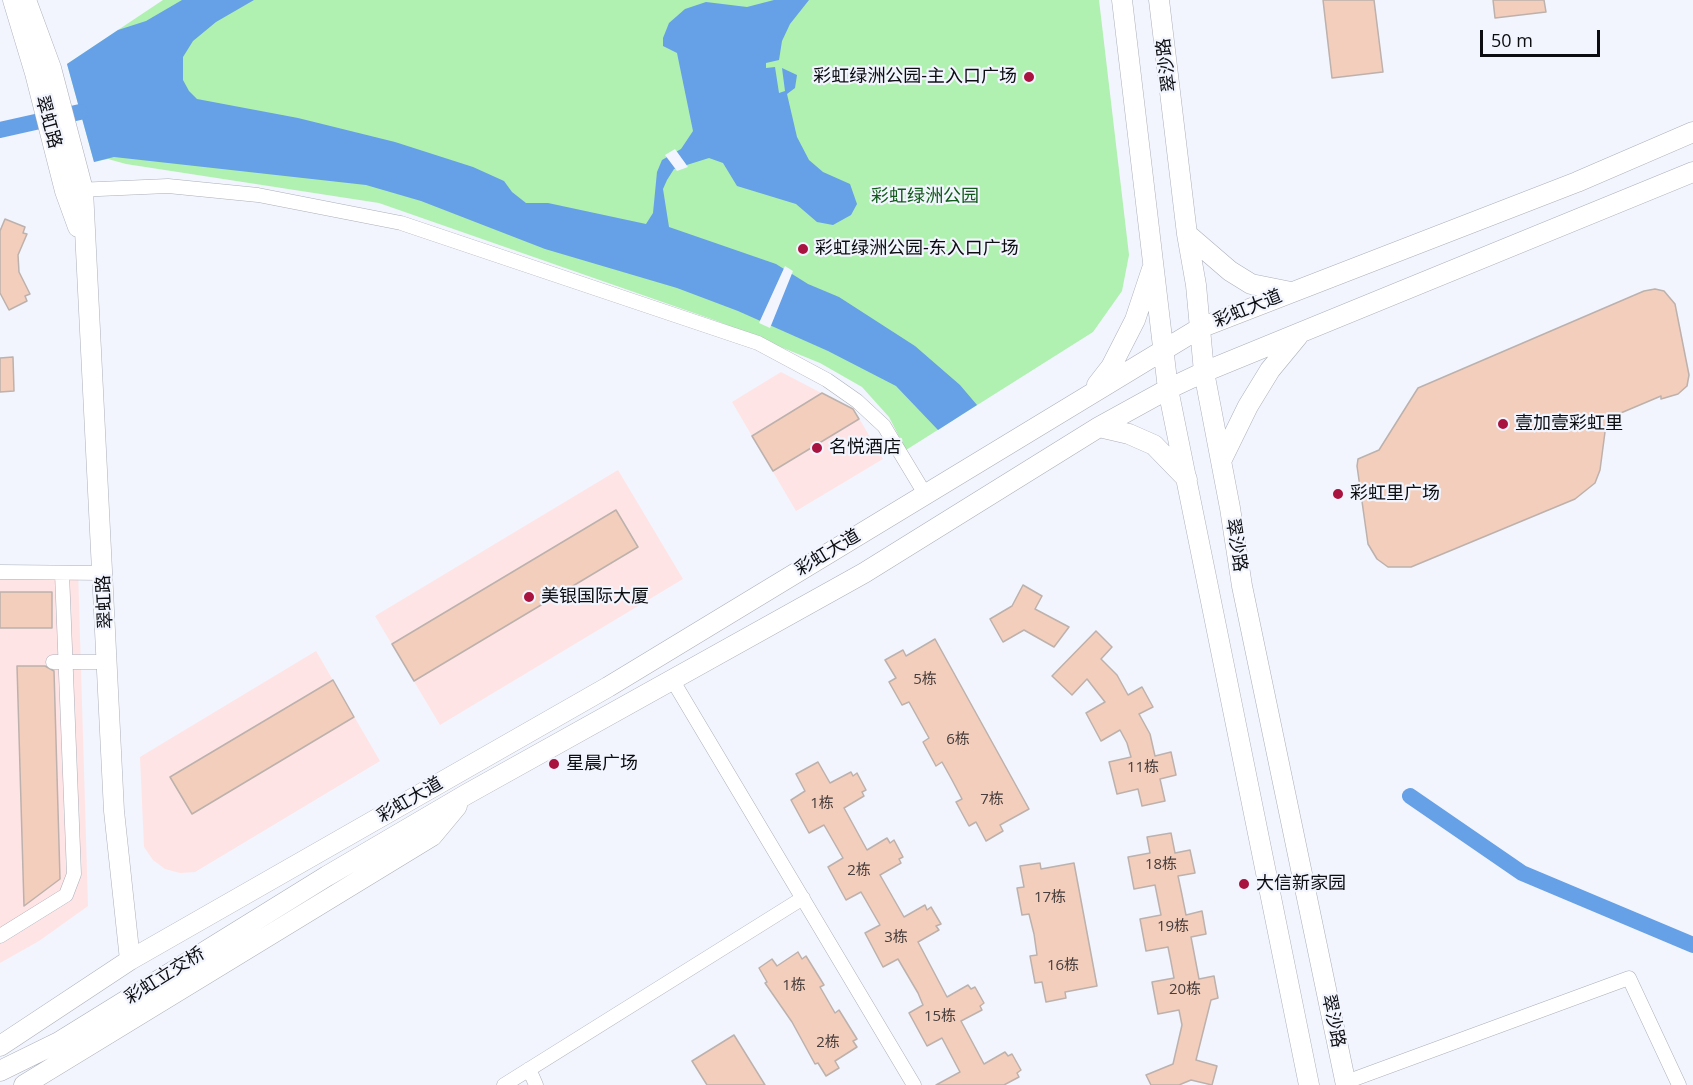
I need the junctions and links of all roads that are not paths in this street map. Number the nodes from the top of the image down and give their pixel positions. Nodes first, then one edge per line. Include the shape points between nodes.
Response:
1 (13, 0) edge
2 (26, 0) edge
3 (1122, 0) edge
4 (1159, 0) edge
5 (43, 70) junction
6 (1693, 132) edge
7 (1693, 175) edge
8 (74, 190) junction
9 (1187, 234) junction
10 (1154, 261) junction
11 (1291, 292) junction
12 (1200, 328) junction
13 (1301, 333) junction
14 (1163, 350) junction
15 (1204, 372) junction
16 (1168, 389) junction
17 (1090, 394) junction
18 (1099, 427) junction
19 (1221, 461) junction
20 (1188, 480) junction
21 (926, 494) junction
22 (0, 572) edge
23 (62, 573) junction
24 (104, 573) junction
25 (60, 662) junction
26 (108, 662) junction
27 (673, 681) junction
28 (467, 794) junction
29 (327, 876) joint
30 (803, 898) junction
31 (0, 936) edge
32 (130, 960) junction
33 (0, 1046) edge
34 (529, 1069) junction
35 (0, 1071) edge
36 (1343, 1084) edge
37 (24, 1085) edge
38 (504, 1085) edge
39 (536, 1085) edge
40 (914, 1085) edge
41 (1309, 1085) edge
42 (1679, 1085) edge

1 - 5 main road, 翠虹路
2 - 5 main road, 翠虹路
3 - 10 main road, 翠沙路
4 - 9 main road, 翠沙路
5 - 8 main road, 翠虹路
6 - 11 main road, 彩虹大道 via 1577,182
7 - 13 main road, 彩虹大道
8 - 21 street via 168,186 247,194 401,223 758,343 827,380 864,407 884,426
8 - 24 main road, 翠虹路 via 84,243
9 - 11 main road via 1251,284
9 - 12 main road, 翠沙路
10 - 14 main road, 翠沙路
10 - 17 main road via 1135,320 1111,367
11 - 12 main road, 彩虹大道
12 - 14 main road, 彩虹大道
12 - 15 main road, 翠沙路
13 - 15 main road, 彩虹大道
13 - 19 main road via 1269,370
14 - 16 main road, 翠沙路
14 - 17 main road, 彩虹大道
15 - 16 main road, 彩虹大道
15 - 19 main road, 翠沙路
16 - 18 main road, 彩虹大道
16 - 20 main road, 翠沙路
17 - 21 main road, 彩虹大道
18 - 20 main road via 1154,445
18 - 27 main road, 彩虹大道 via 864,573
19 - 36 main road, 翠沙路 via 1242,586
20 - 41 main road, 翠沙路
21 - 32 main road, 彩虹大道 via 608,687
22 - 23 street
23 - 24 street
23 - 25 street
24 - 26 main road, 翠虹路
25 - 26 street
25 - 31 street via 74,874 66,895
26 - 32 main road, 翠虹路 via 114,811
27 - 28 main road, 彩虹大道
27 - 30 street
28 - 29 main road, 彩虹大道
28 - 37 main road via 432,836
29 - 35 main road, 彩虹立交桥 via 59,1042
30 - 34 street
30 - 40 street
32 - 33 main road, 彩虹大道
34 - 38 street
34 - 39 street
36 - 42 street via 1629,978

